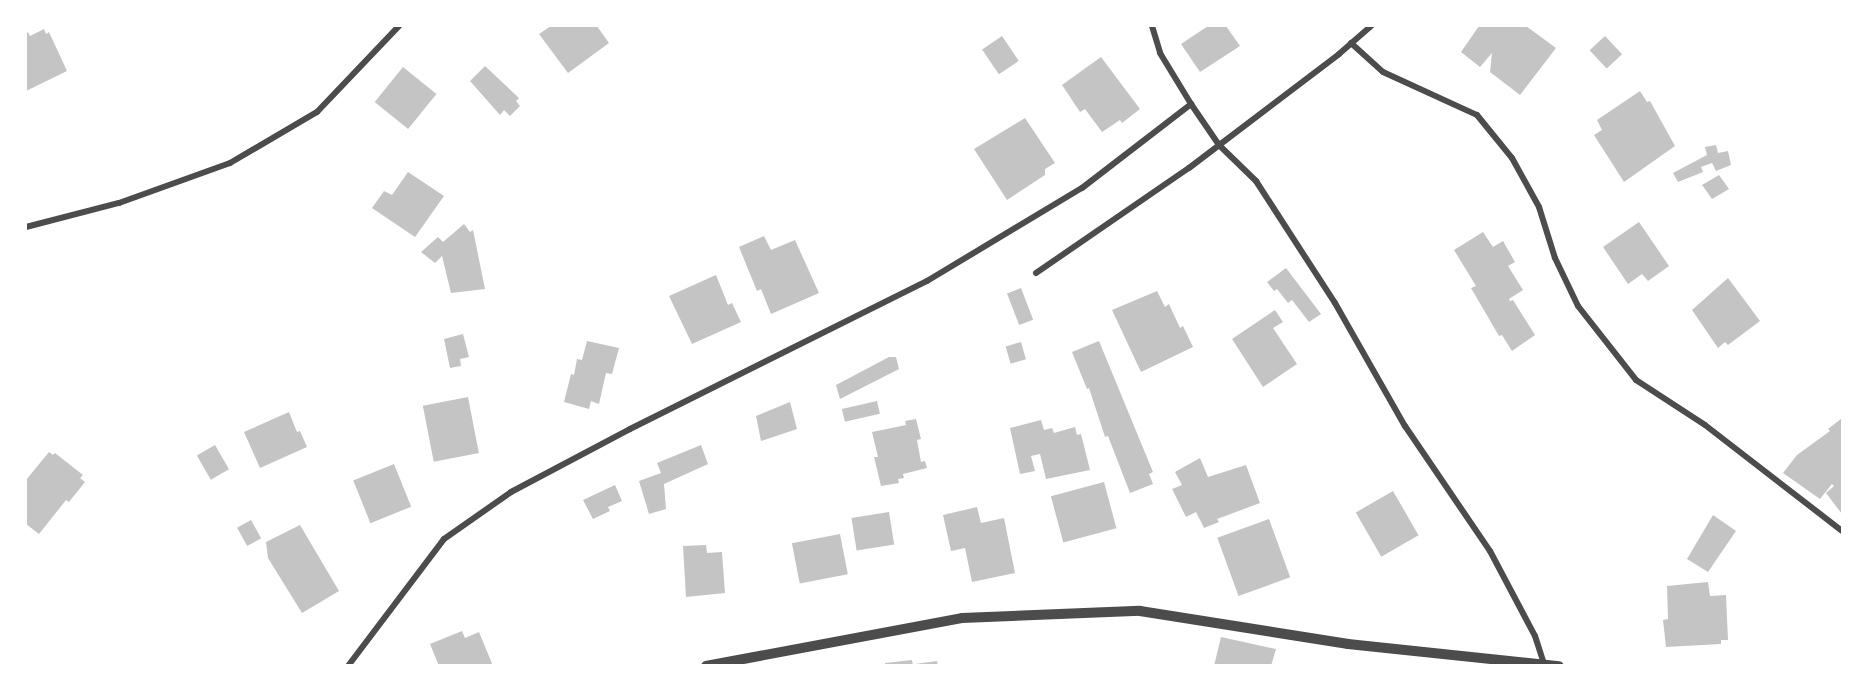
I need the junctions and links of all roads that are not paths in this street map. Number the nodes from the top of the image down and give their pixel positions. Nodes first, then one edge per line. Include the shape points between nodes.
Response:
1 (399, 26) edge
2 (1152, 26) edge
3 (1371, 26) edge
4 (1351, 43) junction
5 (1191, 104) junction
6 (1219, 146) junction
7 (26, 226) edge
8 (1036, 273) dead end
9 (1842, 531) edge
10 (1544, 664) edge
11 (348, 666) edge
12 (706, 666) edge
13 (1559, 666) edge

1 - 7 street via 317,112 230,163 119,203
2 - 5 street via 1160,53
3 - 4 street
4 - 6 street
4 - 9 street via 1383,72 1477,115 1512,158 1539,207 1555,258 1578,306 1636,380 1705,425
5 - 6 street
5 - 11 street via 1082,188 927,281 511,492 444,539
6 - 8 street
6 - 10 street via 1256,181 1335,303 1405,426 1490,551 1535,636
10 - 12 street via 1348,644 1140,611 962,618
10 - 13 street

